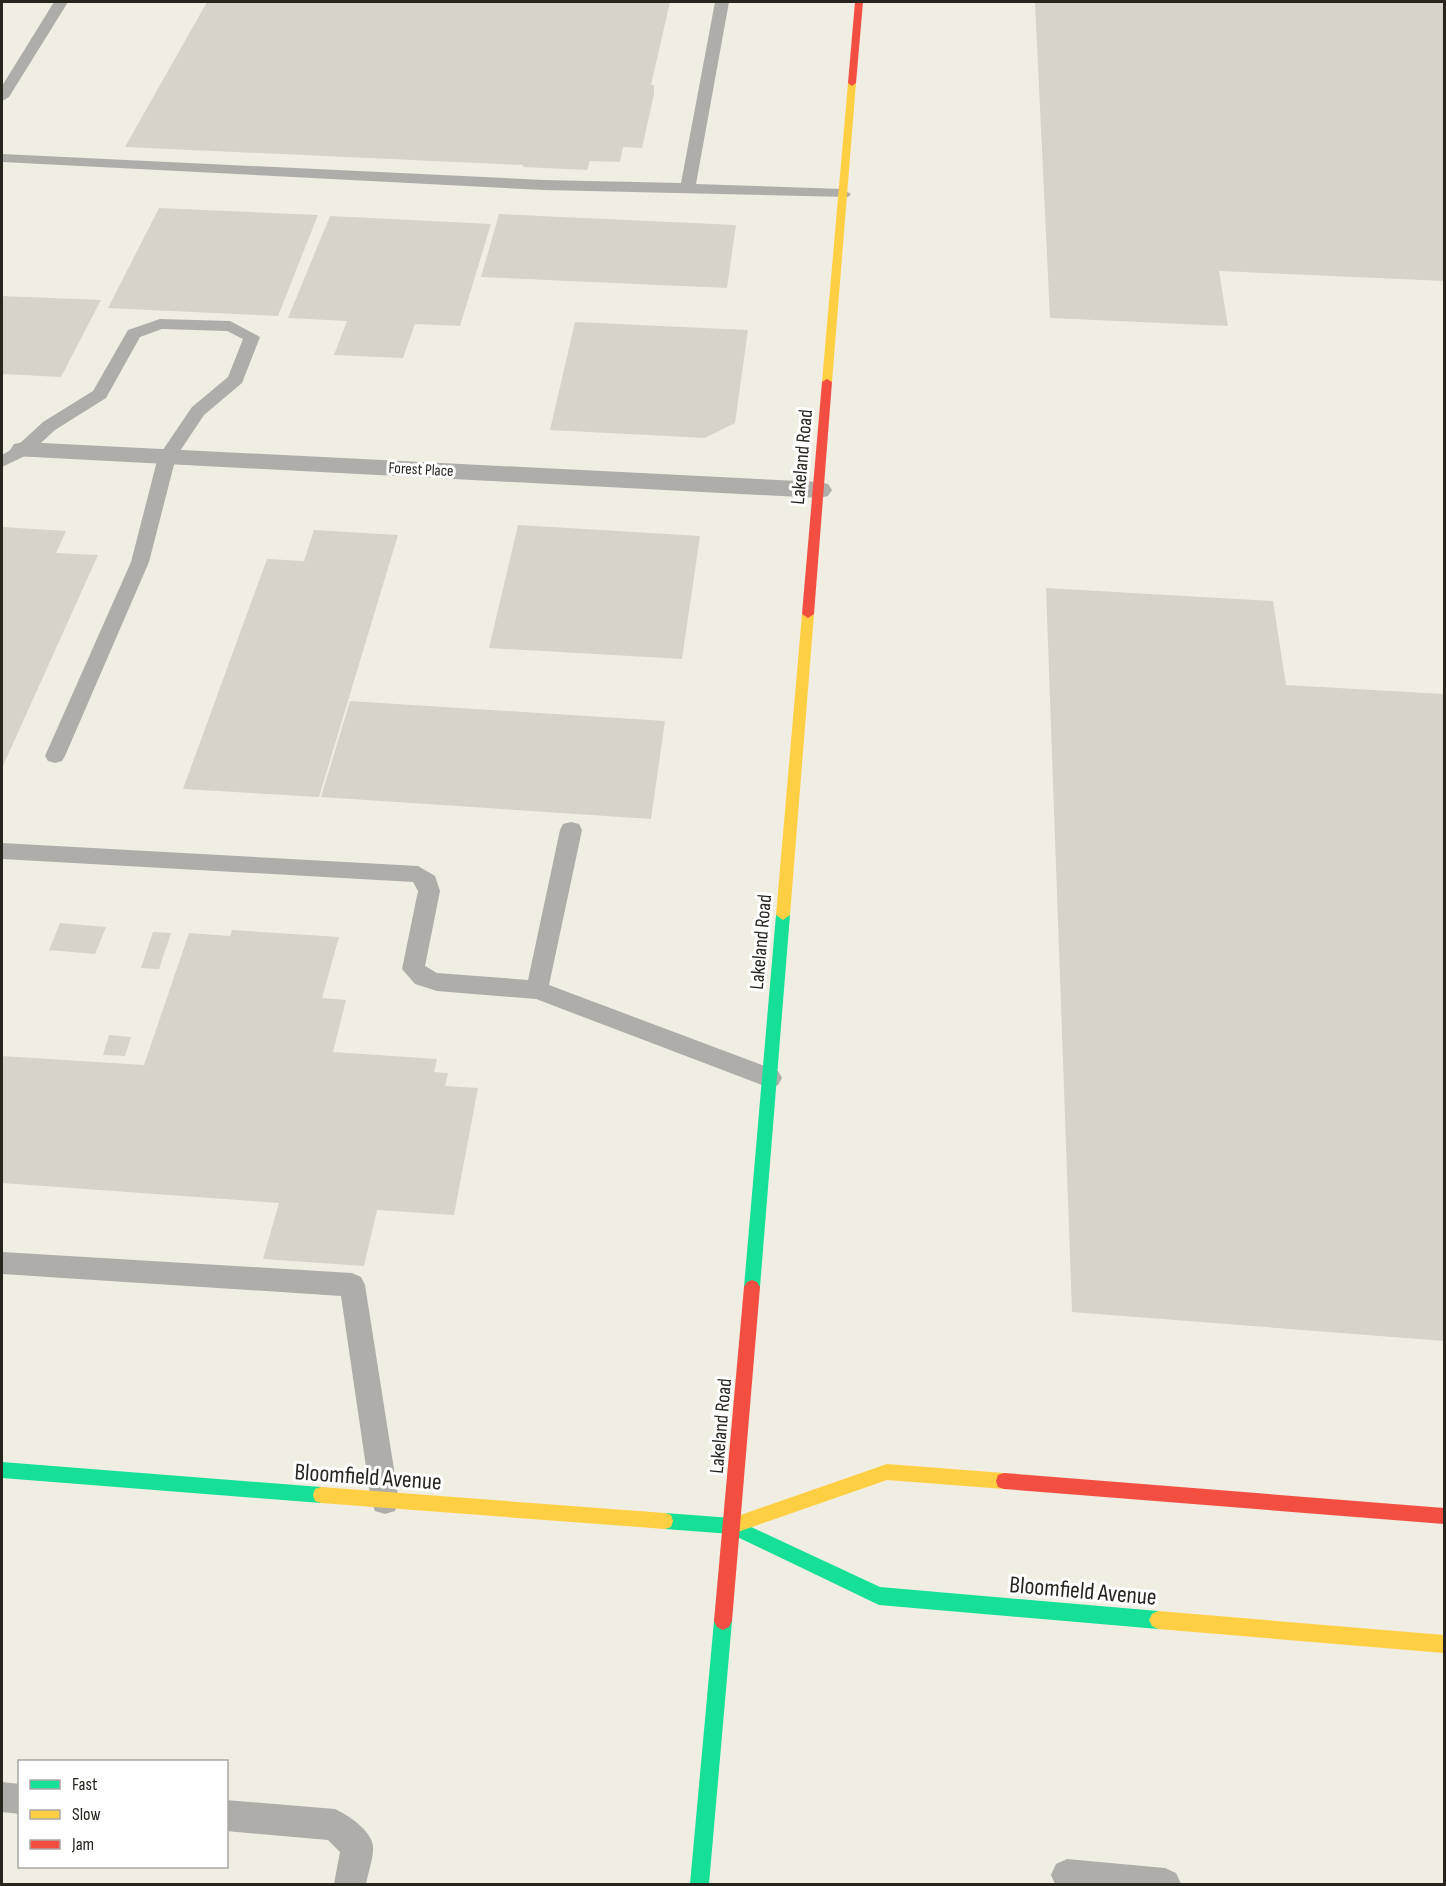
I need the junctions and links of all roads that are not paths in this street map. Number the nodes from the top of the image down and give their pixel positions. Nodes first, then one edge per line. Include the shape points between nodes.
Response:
1 (61, 2) edge
2 (722, 2) edge
3 (859, 2) edge
4 (2, 97) edge
5 (2, 158) edge
6 (688, 188) junction
7 (843, 194) junction
8 (12, 456) edge
9 (167, 457) junction
10 (819, 490) junction
11 (55, 756) dead end
12 (571, 830) dead end
13 (2, 851) edge
14 (537, 990) junction
15 (770, 1078) junction
16 (2, 1263) edge
17 (2, 1470) edge
18 (385, 1501) junction
19 (1444, 1516) edge
20 (732, 1526) junction
21 (1444, 1644) edge
22 (2, 1797) edge
23 (18, 1799) edge
24 (228, 1815) edge
25 (1067, 1875) dead end
26 (351, 1884) edge
27 (699, 1884) edge
28 (1165, 1884) edge

1 - 4 lane
2 - 6 lane
3 - 7 street, Lakeland Road
5 - 6 lane via 544,186
6 - 7 lane
7 - 10 street, Lakeland Road
8 - 9 street, Forest Place
8 - 9 lane via 49,426 100,394 134,334 160,324 230,326 252,337 236,379 198,411
9 - 10 street, Forest Place
9 - 11 lane via 140,562
10 - 15 street, Lakeland Road
12 - 14 lane
13 - 14 lane via 418,874 427,882 429,891 413,969 423,978 437,982
14 - 15 lane
15 - 20 street, Lakeland Road
16 - 18 lane via 352,1285
17 - 18 street, Bloomfield Avenue
18 - 20 street, Bloomfield Avenue
19 - 20 street, Bloomfield Avenue via 887,1472
20 - 21 street, Bloomfield Avenue via 879,1596
20 - 27 street, Lakeland Road
22 - 23 lane
24 - 26 lane via 335,1825 357,1846
25 - 28 lane

